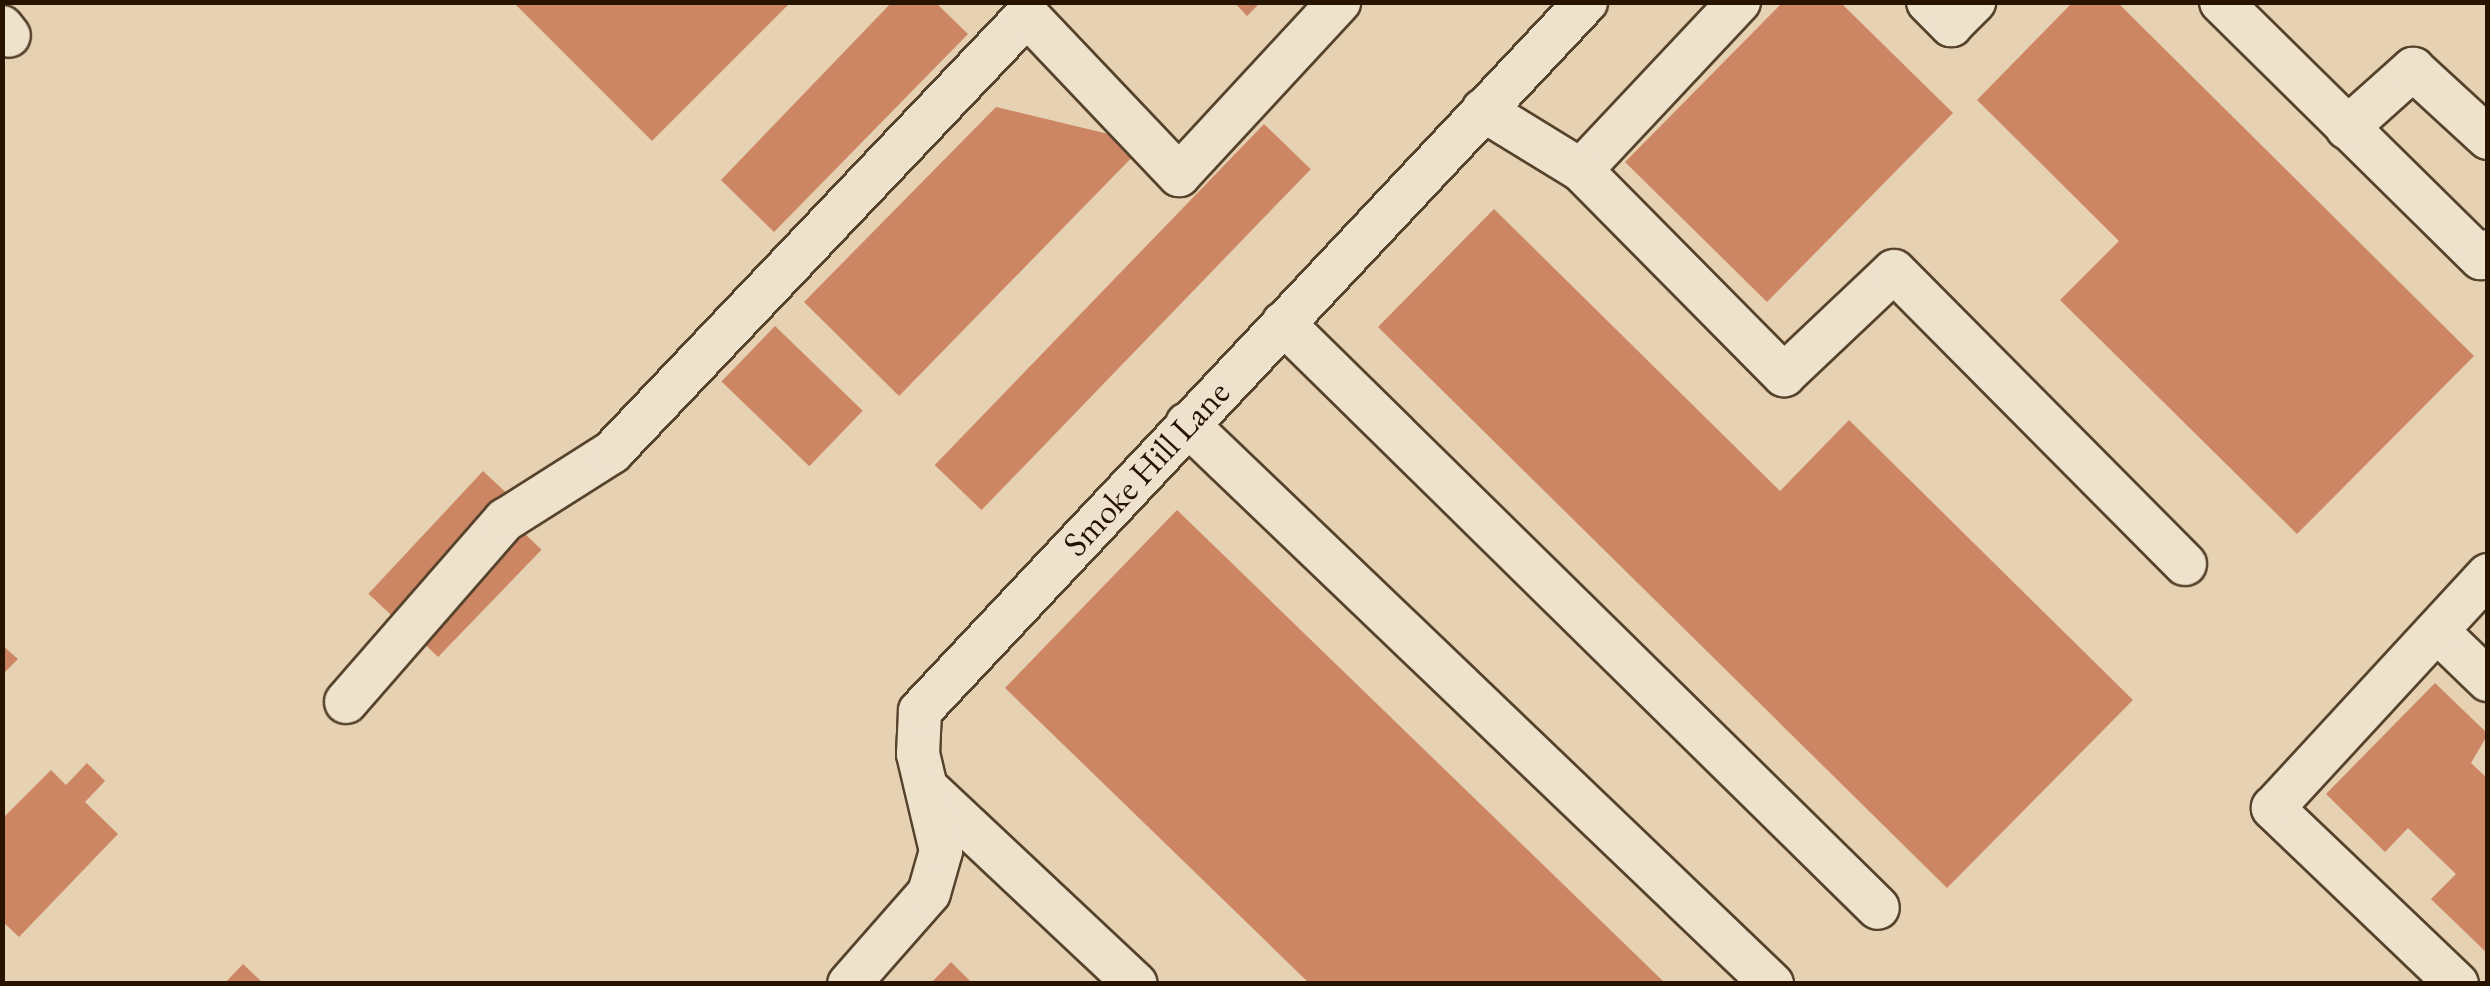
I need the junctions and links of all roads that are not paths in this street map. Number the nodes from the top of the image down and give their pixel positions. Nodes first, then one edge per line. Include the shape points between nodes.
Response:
1 (1339, 2) edge
2 (1586, 2) edge
3 (1740, 2) edge
4 (1928, 2) edge
5 (1974, 2) edge
6 (2221, 2) edge
7 (1021, 9) edge
8 (1483, 110) junction
9 (2347, 128) junction
10 (2488, 138) edge
11 (1581, 170) junction
12 (2488, 251) edge
13 (1283, 323) junction
14 (1187, 424) junction
15 (2185, 564) dead end
16 (2488, 576) edge
17 (2437, 631) junction
18 (2488, 680) edge
19 (346, 702) dead end
20 (928, 789) junction
21 (1878, 908) dead end
22 (849, 984) edge
23 (1136, 984) edge
24 (1772, 984) edge
25 (2457, 984) edge

1 - 7 street via 1179,175
2 - 8 street, Smoke Hill Lane
3 - 11 street
4 - 5 street via 1951,25
6 - 9 street
7 - 19 street via 612,452 505,520
8 - 11 street
8 - 13 street, Smoke Hill Lane
9 - 10 street via 2413,69
9 - 12 street via 2482,258
11 - 15 street via 1784,375 1894,271
13 - 14 street, Smoke Hill Lane
13 - 21 street
14 - 20 street, Smoke Hill Lane via 920,711
14 - 24 street
16 - 17 street
17 - 18 street
17 - 25 street via 2273,808
20 - 22 street, Smoke Hill Lane via 941,851 929,893
20 - 23 street

